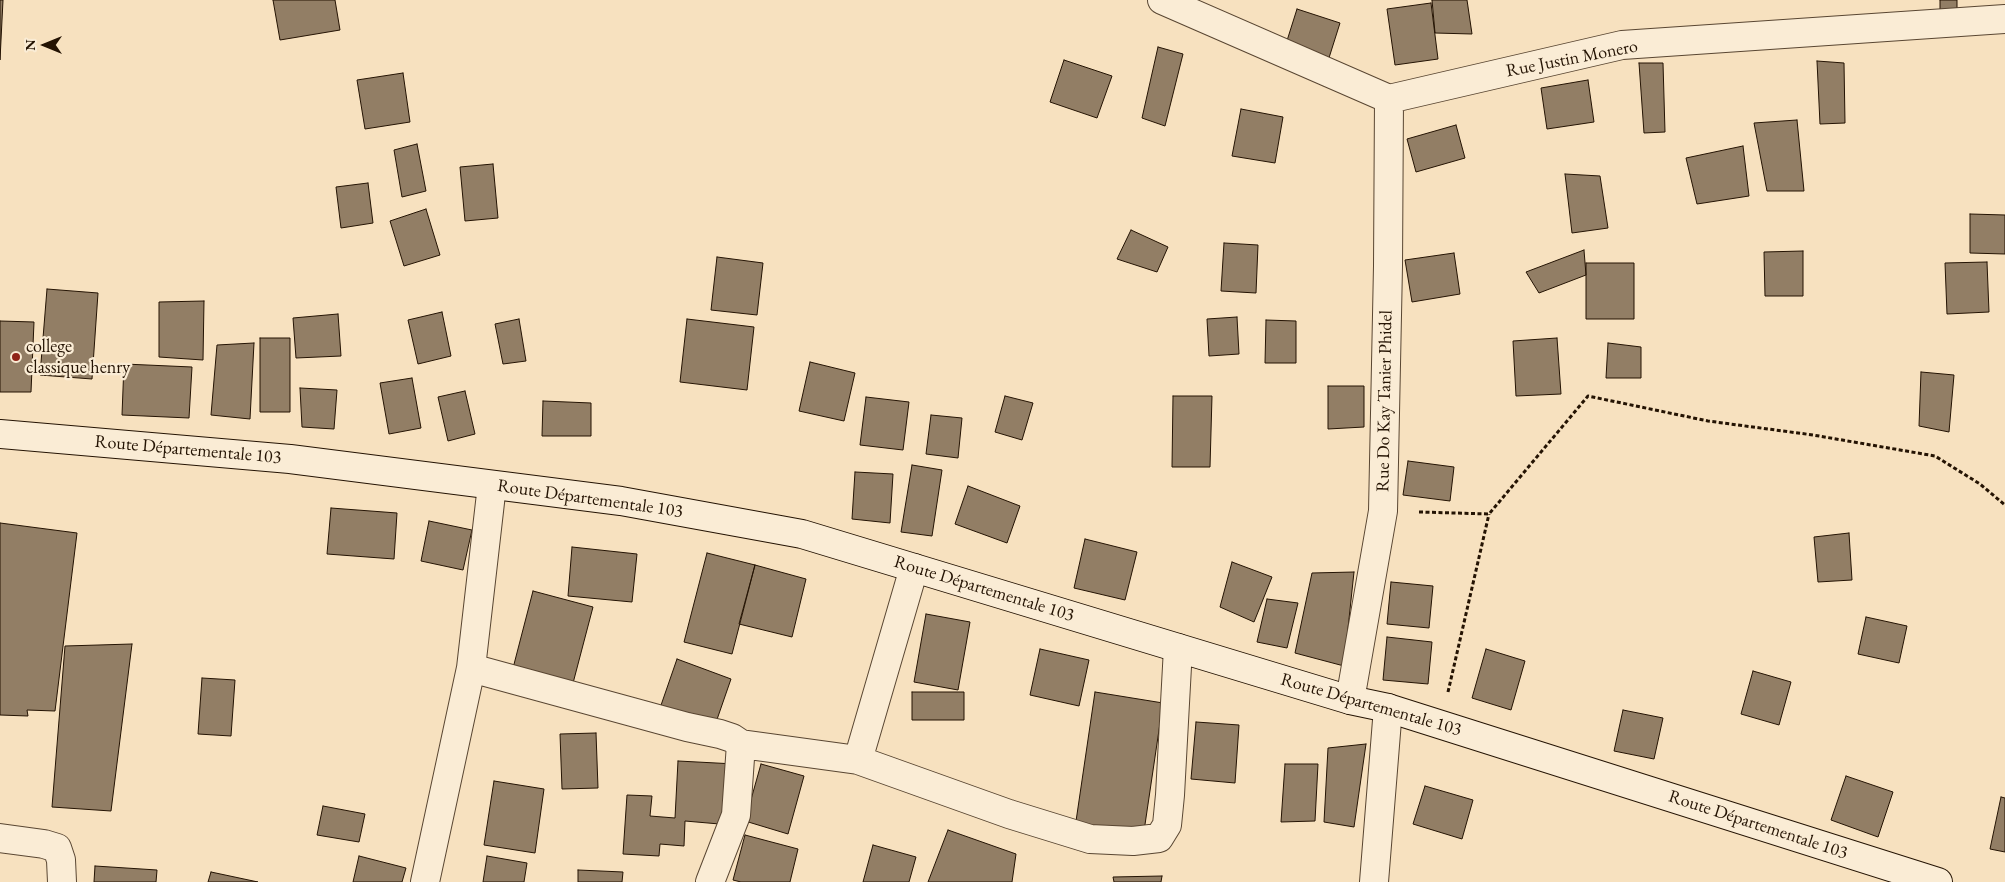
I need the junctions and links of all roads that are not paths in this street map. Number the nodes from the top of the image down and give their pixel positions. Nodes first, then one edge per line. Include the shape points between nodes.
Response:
1 (1162, 0) edge
2 (2005, 19) edge
3 (1389, 99) junction
4 (0, 434) edge
5 (492, 484) junction
6 (914, 568) junction
7 (1178, 648) junction
8 (471, 668) junction
9 (1350, 700) junction
10 (1388, 708) junction
11 (741, 744) junction
12 (858, 760) junction
13 (0, 838) edge
14 (62, 882) edge
15 (425, 882) edge
16 (710, 882) edge
17 (1374, 882) edge
18 (1938, 882) edge

1 - 3 street
2 - 3 street, Rue Justin Monero via 1622,45
3 - 9 street, Rue Do Kay Tanier Phidel via 1383,511
4 - 5 street, Route Départementale 103 via 290,459
5 - 6 street, Route Départementale 103 via 621,501 802,534
5 - 8 street
6 - 7 street, Route Départementale 103
6 - 12 street
7 - 9 street, Route Départementale 103
7 - 12 street via 1167,825 1159,838 1133,841 1090,839
8 - 11 street via 720,734
8 - 15 street
9 - 10 street, Route Départementale 103
10 - 17 street
10 - 18 street, Route Départementale 103
11 - 12 street
11 - 16 street via 736,815
13 - 14 street via 57,848

